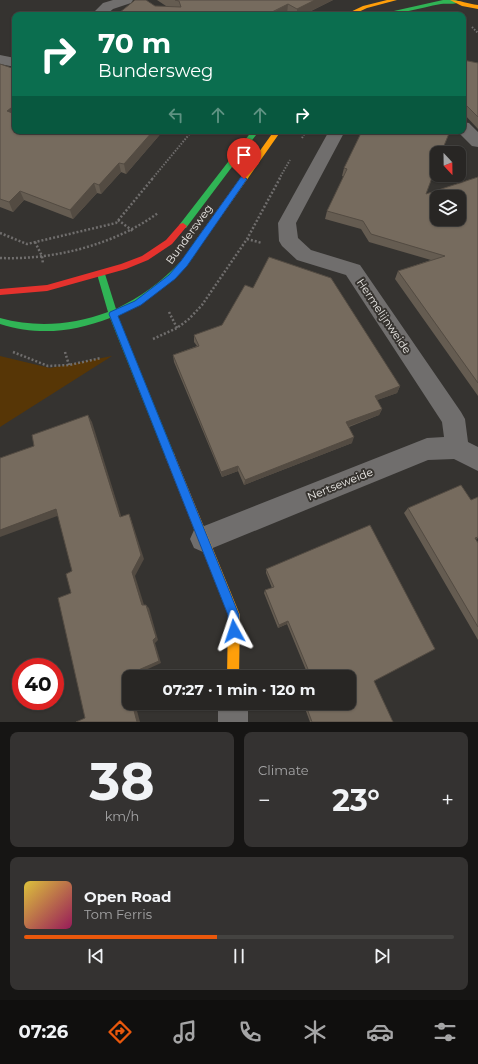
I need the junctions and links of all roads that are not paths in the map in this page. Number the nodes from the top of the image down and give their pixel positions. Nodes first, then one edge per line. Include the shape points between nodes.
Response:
1 (126, 0) edge
2 (395, 0) edge
3 (454, 1) edge
4 (478, 8) edge
5 (101, 12) edge
6 (353, 12) edge
7 (394, 12) edge
8 (0, 59) edge
9 (12, 62) edge
10 (466, 129) edge
11 (254, 134) edge
12 (276, 134) edge
13 (335, 134) edge
14 (478, 142) edge
15 (101, 274) junction
16 (0, 292) edge
17 (114, 314) junction
18 (0, 321) edge
19 (456, 448) junction
20 (478, 460) edge
21 (203, 539) junction
22 (233, 670) edge
23 (233, 710) edge
24 (233, 722) edge

1 - 5 street via 108,6
2 - 6 street
3 - 4 street
3 - 7 street
8 - 9 street
10 - 14 street
11 - 15 street, Bundersweg via 169,242 144,258
12 - 17 street, Bundersweg via 180,268 158,289 138,303
13 - 19 street, Hermelijnweide via 287,223 289,241 304,255 354,270 453,418
15 - 16 street, Bundersweg via 47,288
15 - 17 street
17 - 18 street, Bundersweg via 86,323 43,328
17 - 21 street
19 - 20 street
19 - 21 street, Nertseweide via 427,449
21 - 22 street via 234,615
23 - 24 street

